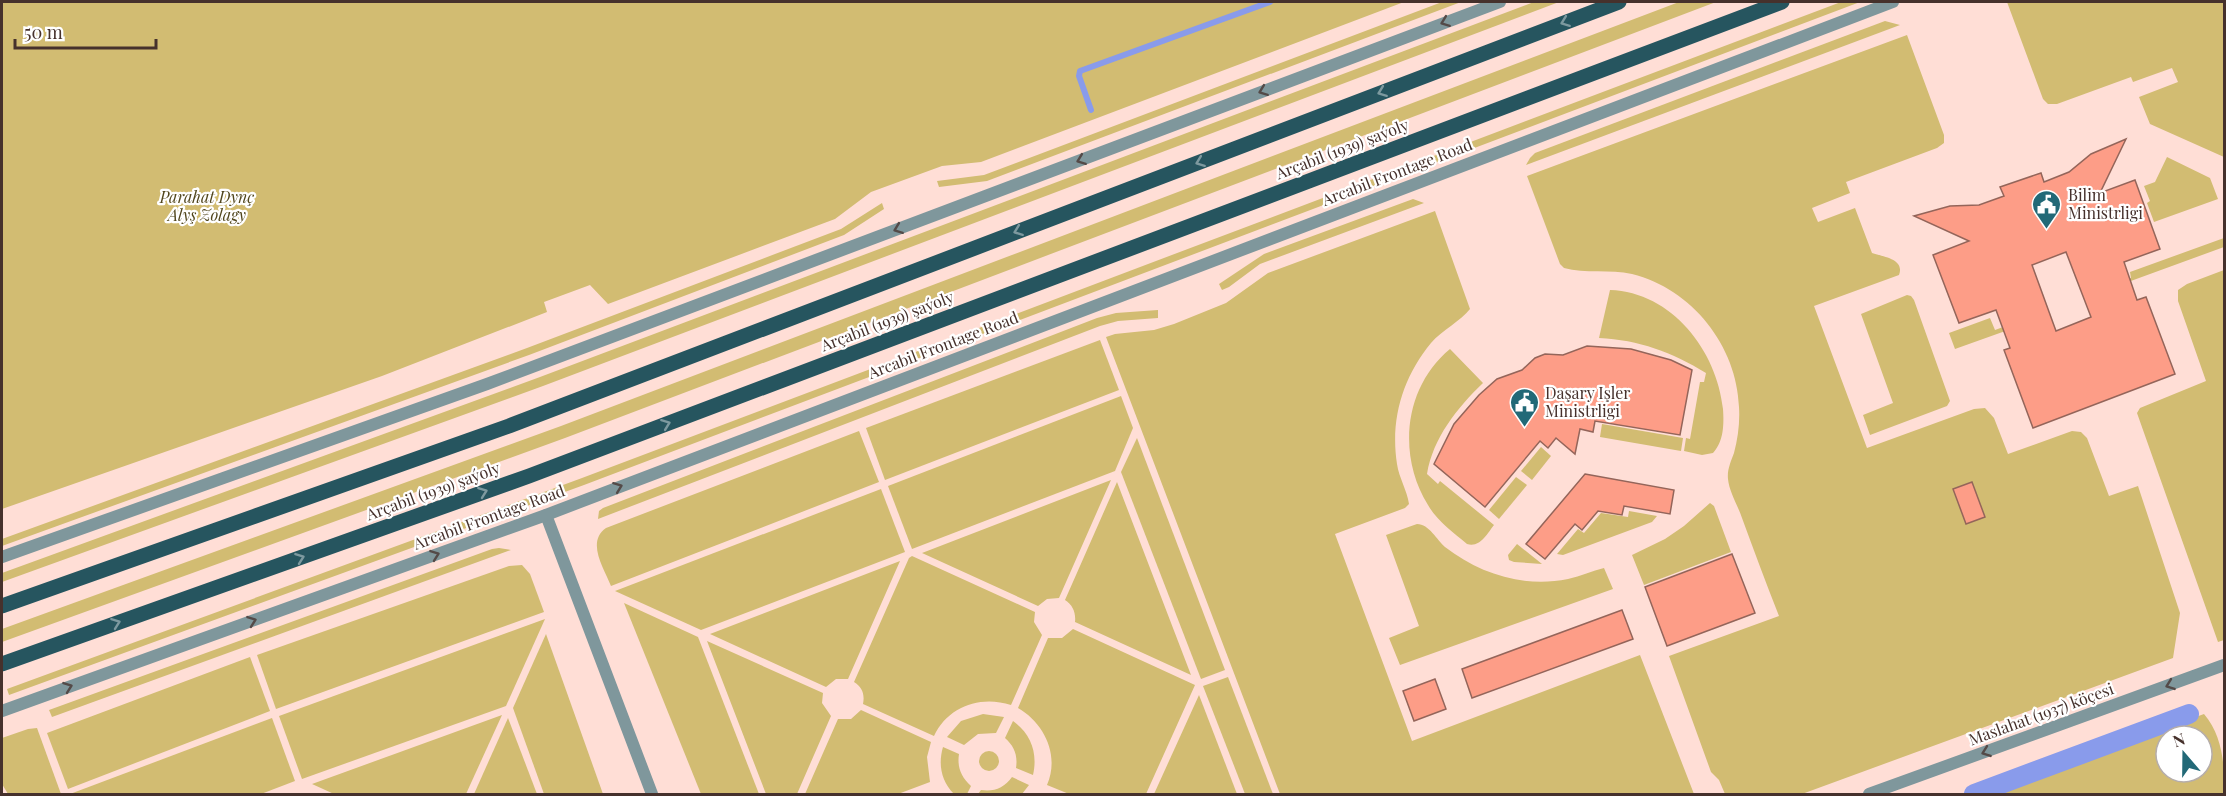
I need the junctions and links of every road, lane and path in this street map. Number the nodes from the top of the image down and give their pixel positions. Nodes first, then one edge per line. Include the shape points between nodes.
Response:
1 (1500, 2) edge
2 (1619, 2) edge
3 (1782, 2) edge
4 (1893, 2) edge
5 (546, 514) junction
6 (2, 557) edge
7 (2, 606) edge
8 (2, 664) edge
9 (2224, 665) edge
10 (7, 709) edge
11 (652, 795) edge
12 (1869, 795) edge

1 -> 6 street via 487,384
2 -> 7 main road via 509,426
8 -> 3 main road, Arçabil (1939) şaýoly via 529,476
5 -> 4 street, Arcabil Frontage Road
10 -> 5 street, Arcabil Frontage Road
5 - 11 street
9 -> 12 street, Maslahat (1937) köçesi

